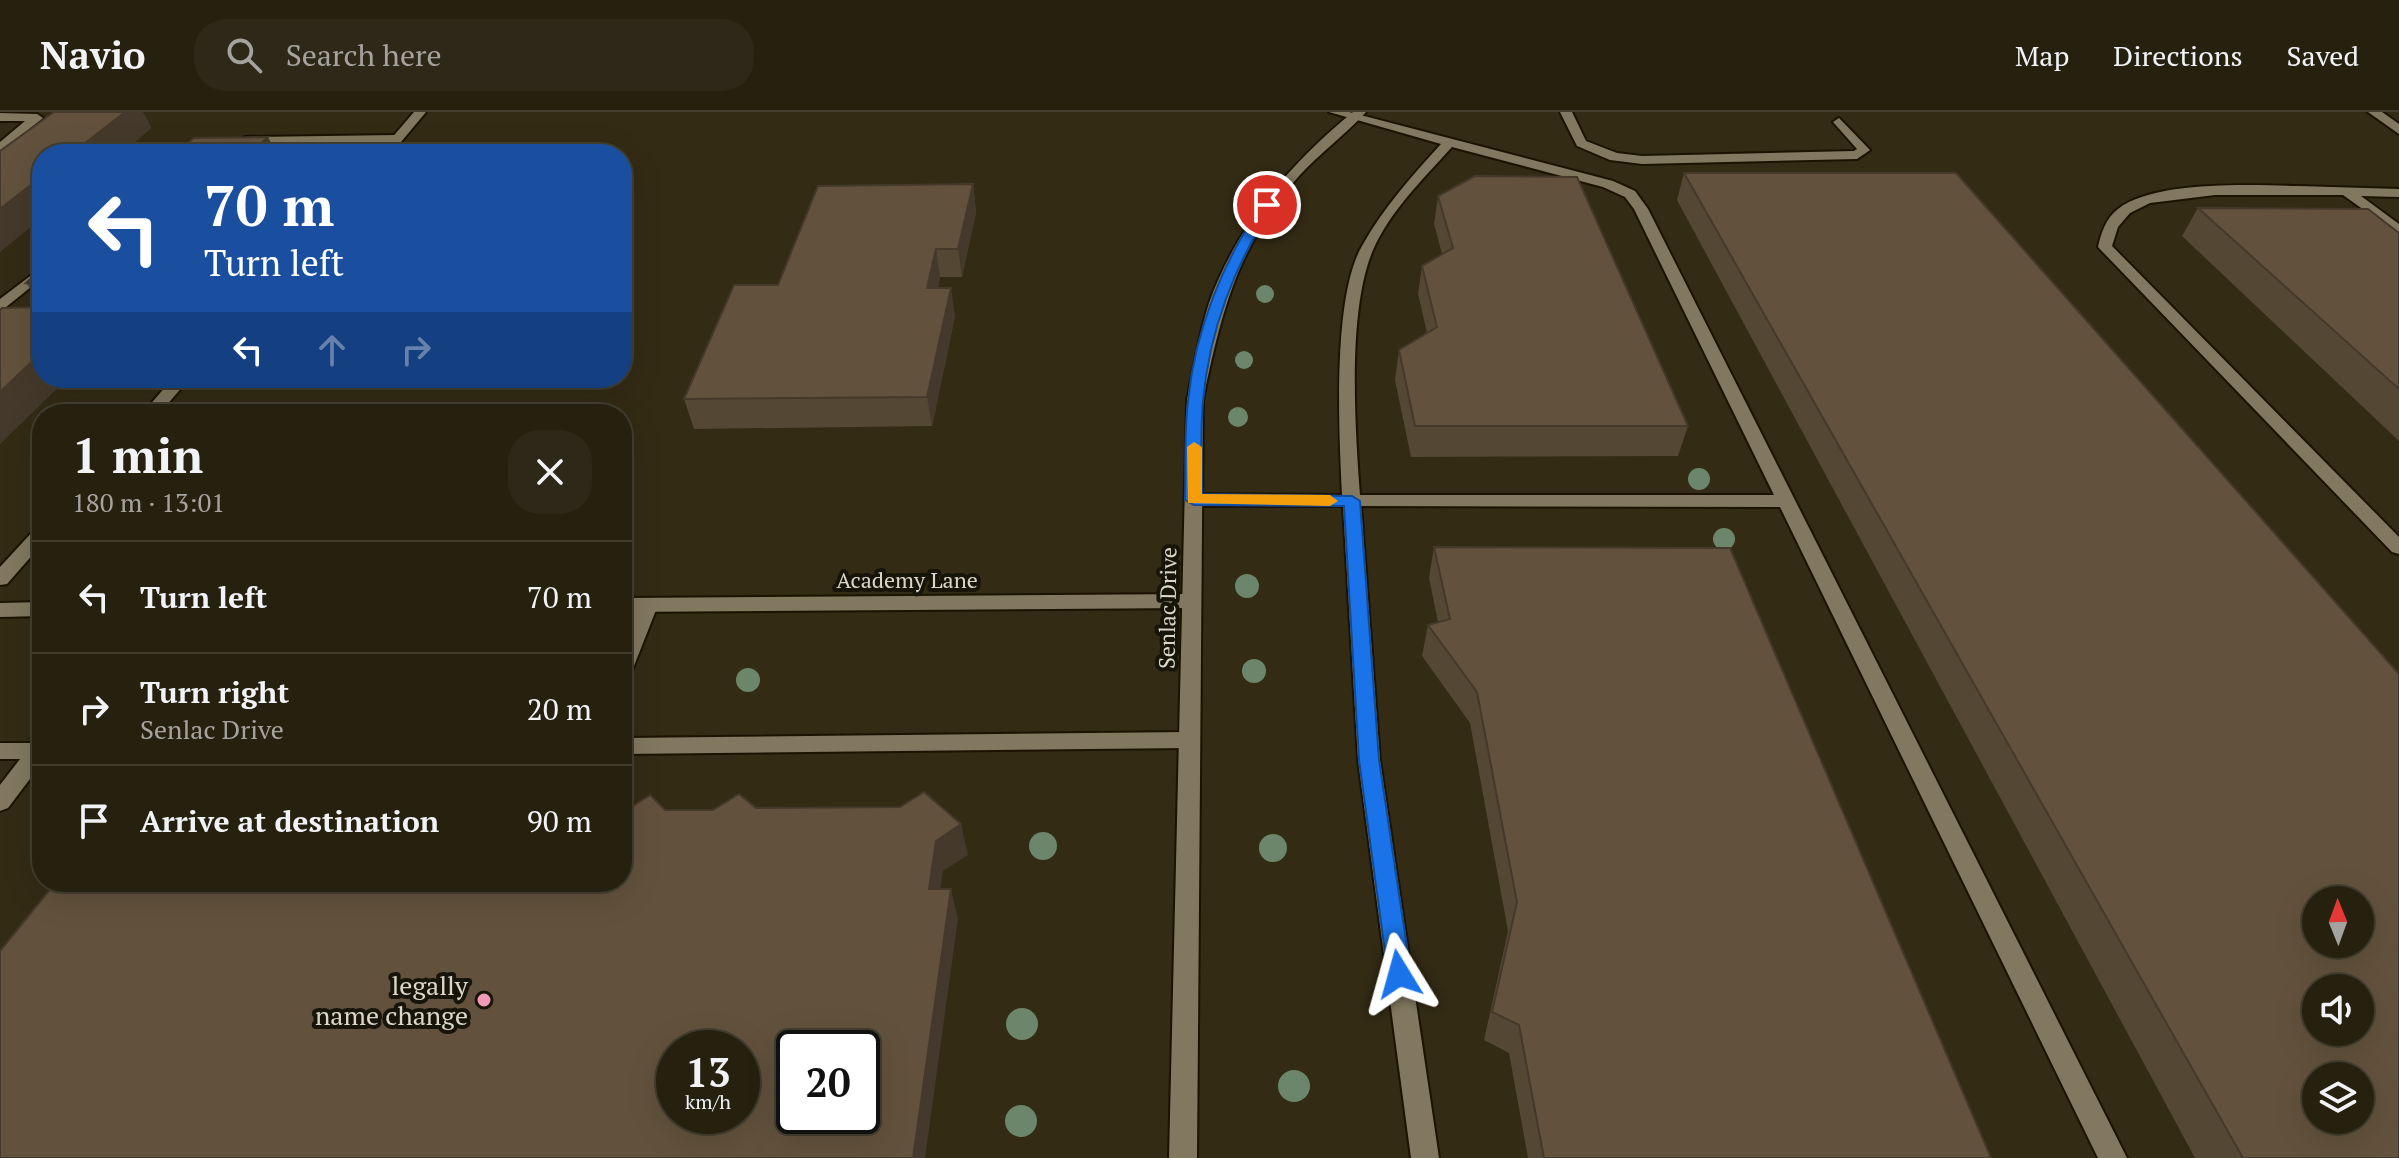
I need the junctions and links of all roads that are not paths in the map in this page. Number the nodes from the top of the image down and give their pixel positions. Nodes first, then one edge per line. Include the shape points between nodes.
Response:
1 (420, 112) edge
2 (1566, 112) edge
3 (2374, 112) edge
4 (1349, 114) edge
5 (0, 117) edge
6 (1839, 122) dead end
7 (2399, 130) edge
8 (397, 139) junction
9 (1448, 143) junction
10 (224, 144) edge
11 (393, 144) edge
12 (0, 148) edge
13 (2348, 193) junction
14 (2399, 193) edge
15 (2399, 231) edge
16 (32, 280) edge
17 (0, 307) edge
18 (173, 388) edge
19 (159, 404) edge
20 (1194, 500) junction
21 (1352, 501) junction
22 (1787, 501) junction
23 (32, 544) edge
24 (2399, 548) edge
25 (0, 579) edge
26 (1191, 601) junction
27 (632, 605) edge
28 (648, 605) junction
29 (32, 609) edge
30 (0, 610) edge
31 (632, 646) edge
32 (1189, 740) junction
33 (632, 746) edge
34 (0, 751) edge
35 (32, 751) edge
36 (32, 762) edge
37 (0, 802) edge
38 (1183, 1158) edge
39 (1425, 1158) edge
40 (2113, 1158) edge

1 - 8 street
2 - 6 street via 1581,143 1615,157 1642,160 1845,156 1864,150
3 - 7 street
4 - 9 street
4 - 20 street, Senlac Drive via 1281,184 1239,247 1217,305 1195,400
5 - 12 street via 37,118
8 - 10 street
8 - 11 street
9 - 21 street via 1396,203 1367,248 1351,296
9 - 22 street via 1630,194
13 - 14 street
13 - 15 street
13 - 24 street via 2209,191 2164,196 2127,208 2109,227 2105,247
16 - 17 street
18 - 19 street
20 - 21 street
20 - 26 street, Senlac Drive
21 - 22 street
21 - 39 street via 1369,760
22 - 40 street
23 - 25 street
26 - 28 street, Academy Lane
26 - 32 street, Senlac Drive
27 - 28 street, Academy Lane
28 - 31 street
29 - 30 street
32 - 33 street
32 - 38 street, Senlac Drive
34 - 35 street
36 - 37 street

